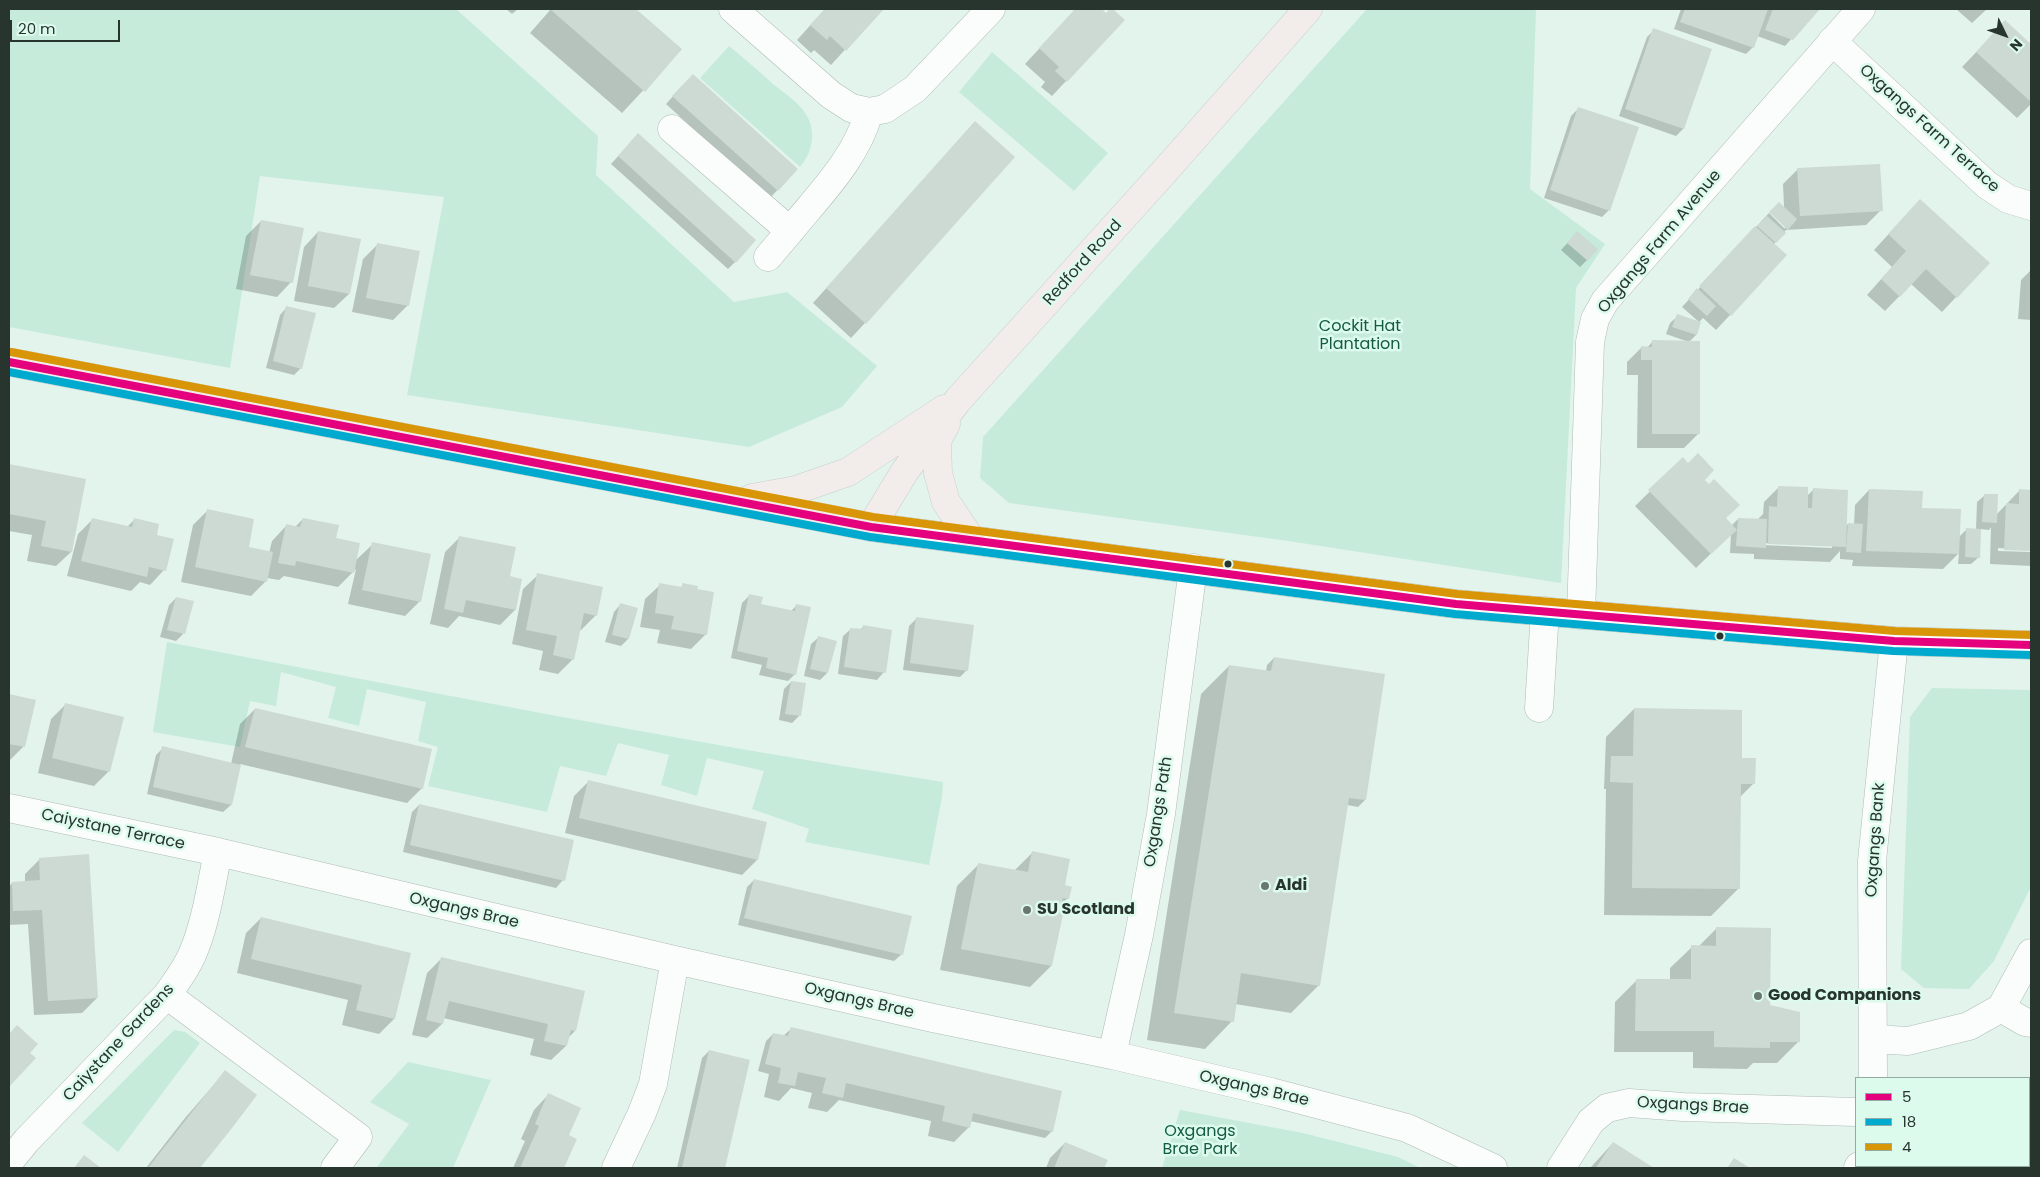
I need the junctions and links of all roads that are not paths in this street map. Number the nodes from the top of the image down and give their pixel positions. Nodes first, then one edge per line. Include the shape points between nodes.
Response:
1 (733, 9) edge
2 (991, 9) edge
3 (1308, 9) edge
4 (1860, 9) edge
5 (1832, 41) junction
6 (868, 112) junction
7 (672, 129) dead end
8 (2031, 206) edge
9 (790, 231) junction
10 (768, 257) dead end
11 (9, 362) edge
12 (958, 400) junction
13 (736, 501) junction
14 (871, 527) junction
15 (971, 539) junction
16 (1193, 568) junction
17 (1545, 611) junction
18 (1581, 615) junction
19 (1894, 641) junction
20 (2031, 645) edge
21 (1538, 708) dead end
22 (9, 808) edge
23 (218, 852) junction
24 (2031, 953) edge
25 (675, 960) junction
26 (167, 994) junction
27 (2001, 1008) junction
28 (2031, 1023) edge
29 (1873, 1039) junction
30 (1112, 1055) junction
31 (1873, 1077) edge
32 (1855, 1112) edge
33 (9, 1162) edge
34 (335, 1168) edge
35 (616, 1168) edge
36 (1493, 1168) edge
37 (1561, 1168) edge

1 - 6 street via 831,96 851,108
2 - 6 street via 915,88 885,109
3 - 12 main road, Redford Road
4 - 5 street, Oxgangs Farm Avenue
5 - 8 street, Oxgangs Farm Terrace via 1988,185 2008,199
5 - 18 street, Oxgangs Farm Avenue via 1605,301 1595,319 1590,342
6 - 9 street via 863,132 847,161
7 - 9 street
9 - 10 street
11 - 13 main road
12 - 13 main road via 848,472 796,490
12 - 14 main road, Redford Road via 905,471
12 - 15 main road via 938,441 938,473 946,502
13 - 14 main road
14 - 15 street
15 - 16 street
16 - 17 street via 1456,604
16 - 30 street, Oxgangs Path via 1161,814 1139,935
17 - 18 street
17 - 21 street
18 - 19 street
19 - 20 street
19 - 29 street, Oxgangs Bank via 1872,861
22 - 23 street, Caiystane Terrace
23 - 25 street, Oxgangs Brae
23 - 26 street, Caiystane Gardens via 192,955
24 - 27 street
25 - 30 street, Oxgangs Brae
25 - 35 street via 653,1084
26 - 33 street, Caiystane Gardens
26 - 34 street via 358,1137
27 - 28 street
27 - 29 street via 1968,1026 1908,1041
29 - 31 street, Oxgangs Bank
30 - 36 street, Oxgangs Brae via 1408,1128
32 - 37 street, Oxgangs Brae via 1629,1103 1607,1108 1591,1121

